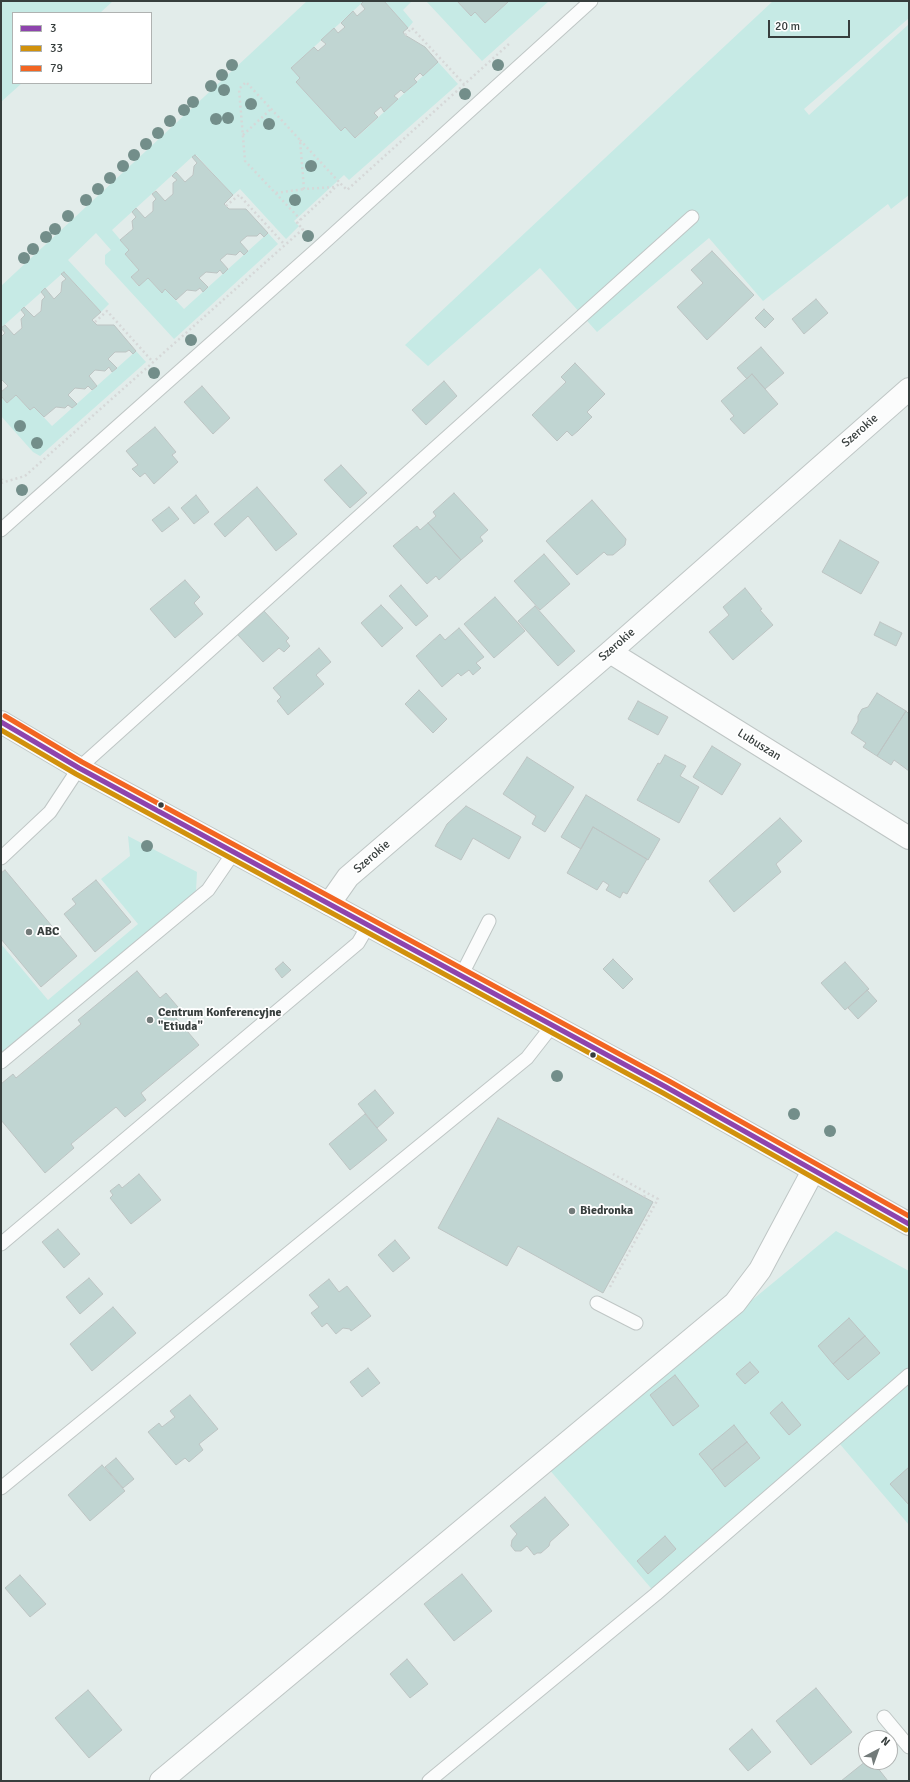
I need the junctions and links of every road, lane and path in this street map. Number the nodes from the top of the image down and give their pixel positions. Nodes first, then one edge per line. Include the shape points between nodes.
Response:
1 (591, 1) edge
2 (405, 35) dead end
3 (511, 42) dead end
4 (464, 84) junction
5 (271, 109) junction
6 (243, 135) junction
7 (300, 140) junction
8 (340, 183) junction
9 (336, 187) junction
10 (304, 189) junction
11 (276, 193) junction
12 (226, 206) dead end
13 (692, 217) dead end
14 (301, 220) junction
15 (285, 245) junction
16 (95, 322) dead end
17 (153, 362) junction
18 (909, 389) edge
19 (1, 479) edge
20 (2, 483) edge
21 (1, 530) edge
22 (610, 652) junction
23 (1, 722) edge
24 (79, 768) junction
25 (909, 838) edge
26 (234, 852) junction
27 (1, 858) edge
28 (329, 904) junction
29 (489, 921) dead end
30 (368, 926) junction
31 (460, 976) junction
32 (552, 1026) junction
33 (1, 1062) edge
34 (813, 1171) junction
35 (613, 1174) dead end
36 (646, 1193) junction
37 (644, 1198) dead end
38 (909, 1224) edge
39 (1, 1244) edge
40 (602, 1298) joint
41 (636, 1323) dead end
42 (909, 1375) edge
43 (1, 1488) edge
44 (884, 1717) dead end
45 (909, 1747) edge
46 (161, 1781) edge
47 (429, 1781) edge

1 - 21 lane
2 - 4 path via 412,28
3 - 4 path
4 - 8 path via 346,190
5 - 6 path
5 - 6 path via 246,82 239,89
5 - 7 path
6 - 11 path via 246,161
7 - 8 path
7 - 10 path
8 - 9 path
9 - 10 path
9 - 14 path
10 - 11 path
11 - 14 path
12 - 15 path via 239,195
13 - 24 lane
14 - 15 path via 297,223 303,229
15 - 17 path
16 - 17 path via 107,311
17 - 20 path via 25,476
18 - 22 street, Szerokie
19 - 20 path
22 - 25 street, Lubuszan
22 - 28 street, Szerokie via 348,877
23 - 24 street
24 - 26 street
24 - 27 lane via 50,812
26 - 28 street
26 - 33 lane via 208,890
28 - 30 street
29 - 31 lane
30 - 31 street
30 - 39 lane via 358,942
31 - 32 street
32 - 34 street
32 - 43 lane via 527,1058
34 - 38 street
34 - 46 street via 760,1270 735,1303
35 - 36 path
36 - 37 path
36 - 40 path via 658,1200
40 - 41 lane
42 - 47 lane via 656,1594
44 - 45 lane

